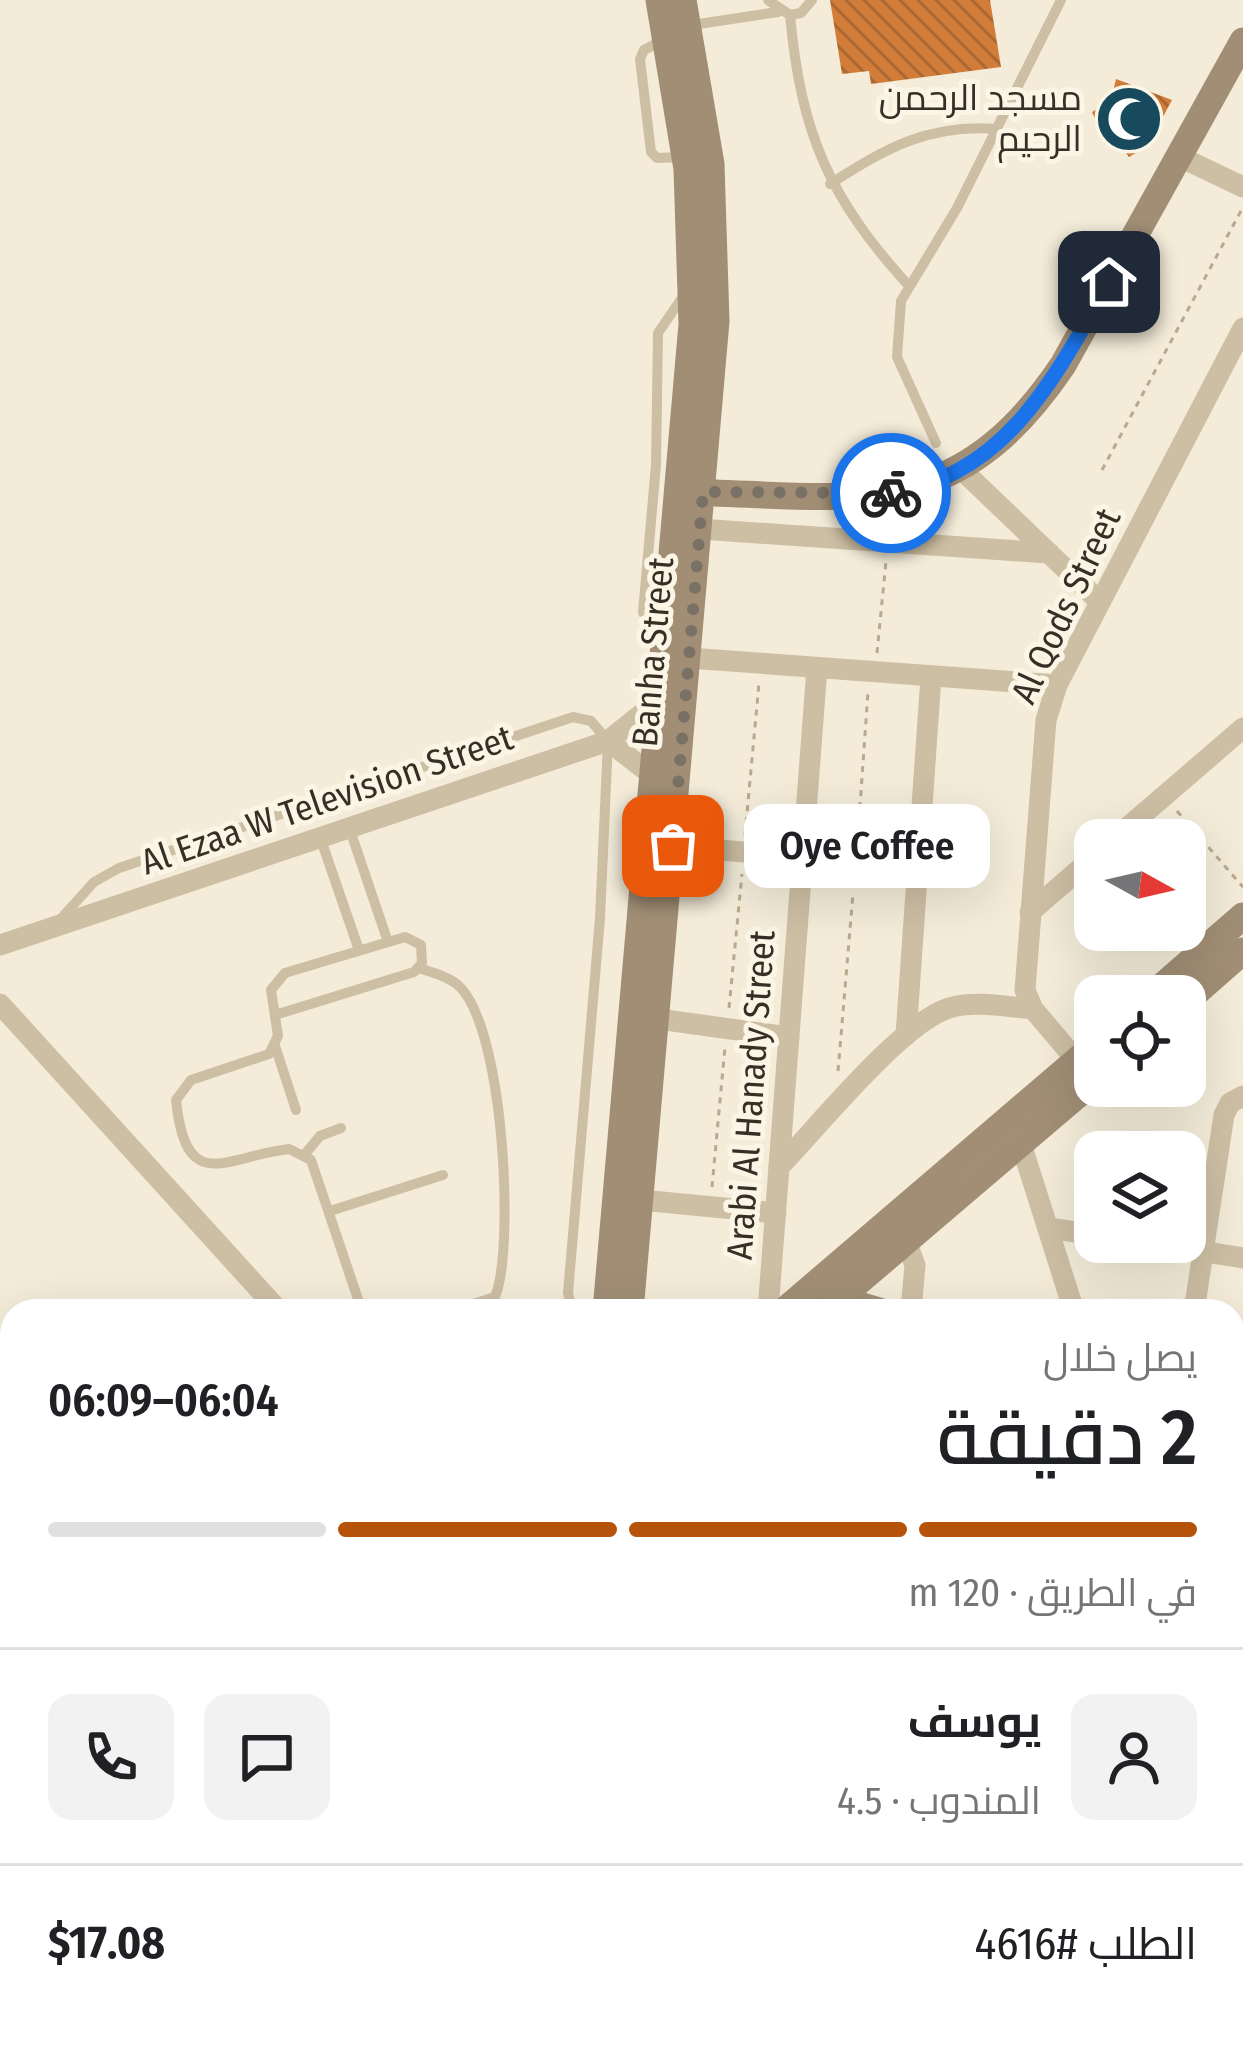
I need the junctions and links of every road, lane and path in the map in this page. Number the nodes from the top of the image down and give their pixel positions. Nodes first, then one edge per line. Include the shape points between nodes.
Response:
1 (659, 0) edge
2 (769, 0) edge
3 (812, 0) edge
4 (1056, 0) edge
5 (784, 14) junction
6 (679, 22) edge
7 (1242, 45) edge
8 (998, 129) junction
9 (1180, 158) junction
10 (830, 184) junction
11 (1243, 187) edge
12 (1243, 206) edge
13 (693, 285) junction
14 (909, 286) junction
15 (1243, 328) edge
16 (936, 442) dead end
17 (962, 470) junction
18 (1102, 470) dead end
19 (692, 492) junction
20 (688, 528) junction
21 (888, 542) junction
22 (1049, 553) junction
23 (1100, 602) junction
24 (679, 649) junction
25 (761, 664) junction
26 (817, 668) junction
27 (872, 673) junction
28 (931, 677) junction
29 (1057, 685) junction
30 (663, 697) junction
31 (1243, 728) edge
32 (608, 742) junction
33 (656, 778) junction
34 (1164, 796) junction
35 (1137, 819) edge
36 (349, 827) junction
37 (804, 834) junction
38 (320, 837) junction
39 (857, 838) junction
40 (919, 842) junction
41 (673, 846) junction
42 (744, 852) junction
43 (802, 857) junction
44 (1074, 874) edge
45 (1243, 887) edge
46 (853, 894) dead end
47 (1030, 912) junction
48 (1243, 916) edge
49 (52, 928) junction
50 (388, 942) junction
51 (0, 945) edge
52 (359, 950) junction
53 (1243, 951) edge
54 (419, 968) junction
55 (1175, 975) edge
56 (1206, 984) edge
57 (0, 1004) edge
58 (1033, 1009) junction
59 (275, 1015) junction
60 (658, 1019) junction
61 (906, 1035) junction
62 (789, 1037) junction
63 (275, 1046) junction
64 (1074, 1048) edge
65 (1074, 1075) edge
66 (1074, 1080) edge
67 (1243, 1096) edge
68 (296, 1110) dead end
69 (835, 1110) junction
70 (340, 1128) dead end
71 (1021, 1144) junction
72 (305, 1154) junction
73 (779, 1167) junction
74 (442, 1175) dead end
75 (641, 1200) junction
76 (330, 1211) junction
77 (776, 1213) junction
78 (901, 1228) junction
79 (1049, 1228) junction
80 (1074, 1232) edge
81 (1206, 1232) edge
82 (1206, 1252) edge
83 (1243, 1258) edge
84 (1201, 1263) edge
85 (268, 1299) edge
86 (358, 1299) edge
87 (489, 1299) edge
88 (569, 1299) edge
89 (607, 1299) edge
90 (631, 1299) edge
91 (769, 1299) edge
92 (801, 1299) edge
93 (836, 1299) edge
94 (912, 1299) edge
95 (1070, 1299) edge
96 (1196, 1299) edge

1 - 6 main road, Banha Street
2 - 5 lane
3 - 5 lane via 801,13
4 - 8 lane
5 - 6 lane
5 - 10 lane via 811,140
6 - 13 main road, Banha Street
6 - 19 main road, Banha Street via 706,125 716,243 715,361
7 - 9 main road
8 - 10 lane via 914,136
8 - 14 lane
9 - 11 street
9 - 17 main road via 1046,389 1008,436
10 - 14 lane
12 - 18 path
13 - 19 main road, Banha Street
13 - 24 lane via 658,333 643,612 652,631
14 - 16 lane via 894,343
15 - 23 street, Al Qods Street
17 - 19 main road via 873,494
17 - 22 street
19 - 20 main road, Banha Street
20 - 21 street
20 - 24 main road, Banha Street
21 - 22 street
21 - 27 path
22 - 23 street
23 - 29 street, Al Qods Street
24 - 25 street
24 - 30 main road, Banha Street
24 - 41 main road, Banha Street
25 - 26 street
25 - 42 path
26 - 27 street
26 - 37 street, Arabi Al Hanady Street
27 - 28 street
27 - 39 path
28 - 29 street
28 - 40 street
29 - 47 street, Al Qods Street via 1043,731
30 - 32 street, Al Ezaa W Television Street
30 - 33 main road, Banha Street
31 - 34 street
32 - 33 street
32 - 36 street, Al Ezaa W Television Street
32 - 49 lane via 591,722 573,717 118,868
32 - 88 lane
33 - 89 main road, Banha Street
34 - 35 street
34 - 45 path
36 - 38 street, Al Ezaa W Television Street
36 - 50 lane
37 - 39 street
37 - 43 street, Arabi Al Hanady Street
38 - 49 street, Al Ezaa W Television Street
38 - 52 lane
39 - 40 street
40 - 61 street
41 - 42 street
41 - 60 main road, Banha Street
42 - 43 street
43 - 62 street, Arabi Al Hanady Street
44 - 47 street
46 - 69 path
47 - 58 street, Al Qods Street via 1024,984
48 - 55 main road
49 - 51 street, Al Ezaa W Television Street
50 - 52 lane
50 - 54 lane via 417,940 424,950
52 - 59 lane via 278,977
53 - 56 main road
54 - 59 lane
54 - 87 lane via 454,982 470,1003 501,1130 498,1288
57 - 85 street
58 - 61 street via 956,1006
58 - 64 street
59 - 63 lane
60 - 62 street
60 - 75 main road, Banha Street
61 - 69 street
62 - 73 street, Arabi Al Hanady Street
63 - 68 lane
63 - 72 lane via 260,1059 184,1085 177,1109 190,1152 206,1166 281,1149
65 - 78 main road
66 - 71 main road
67 - 81 street via 1226,1108
69 - 73 street
70 - 72 lane
71 - 78 main road
71 - 79 street
72 - 76 lane
73 - 77 street, Arabi Al Hanady Street
74 - 76 lane
75 - 77 street
75 - 90 main road, Banha Street
76 - 86 lane
77 - 91 street, Arabi Al Hanady Street
78 - 92 main road
78 - 93 main road
78 - 94 street
79 - 80 street
79 - 95 street
82 - 83 street
84 - 96 street

